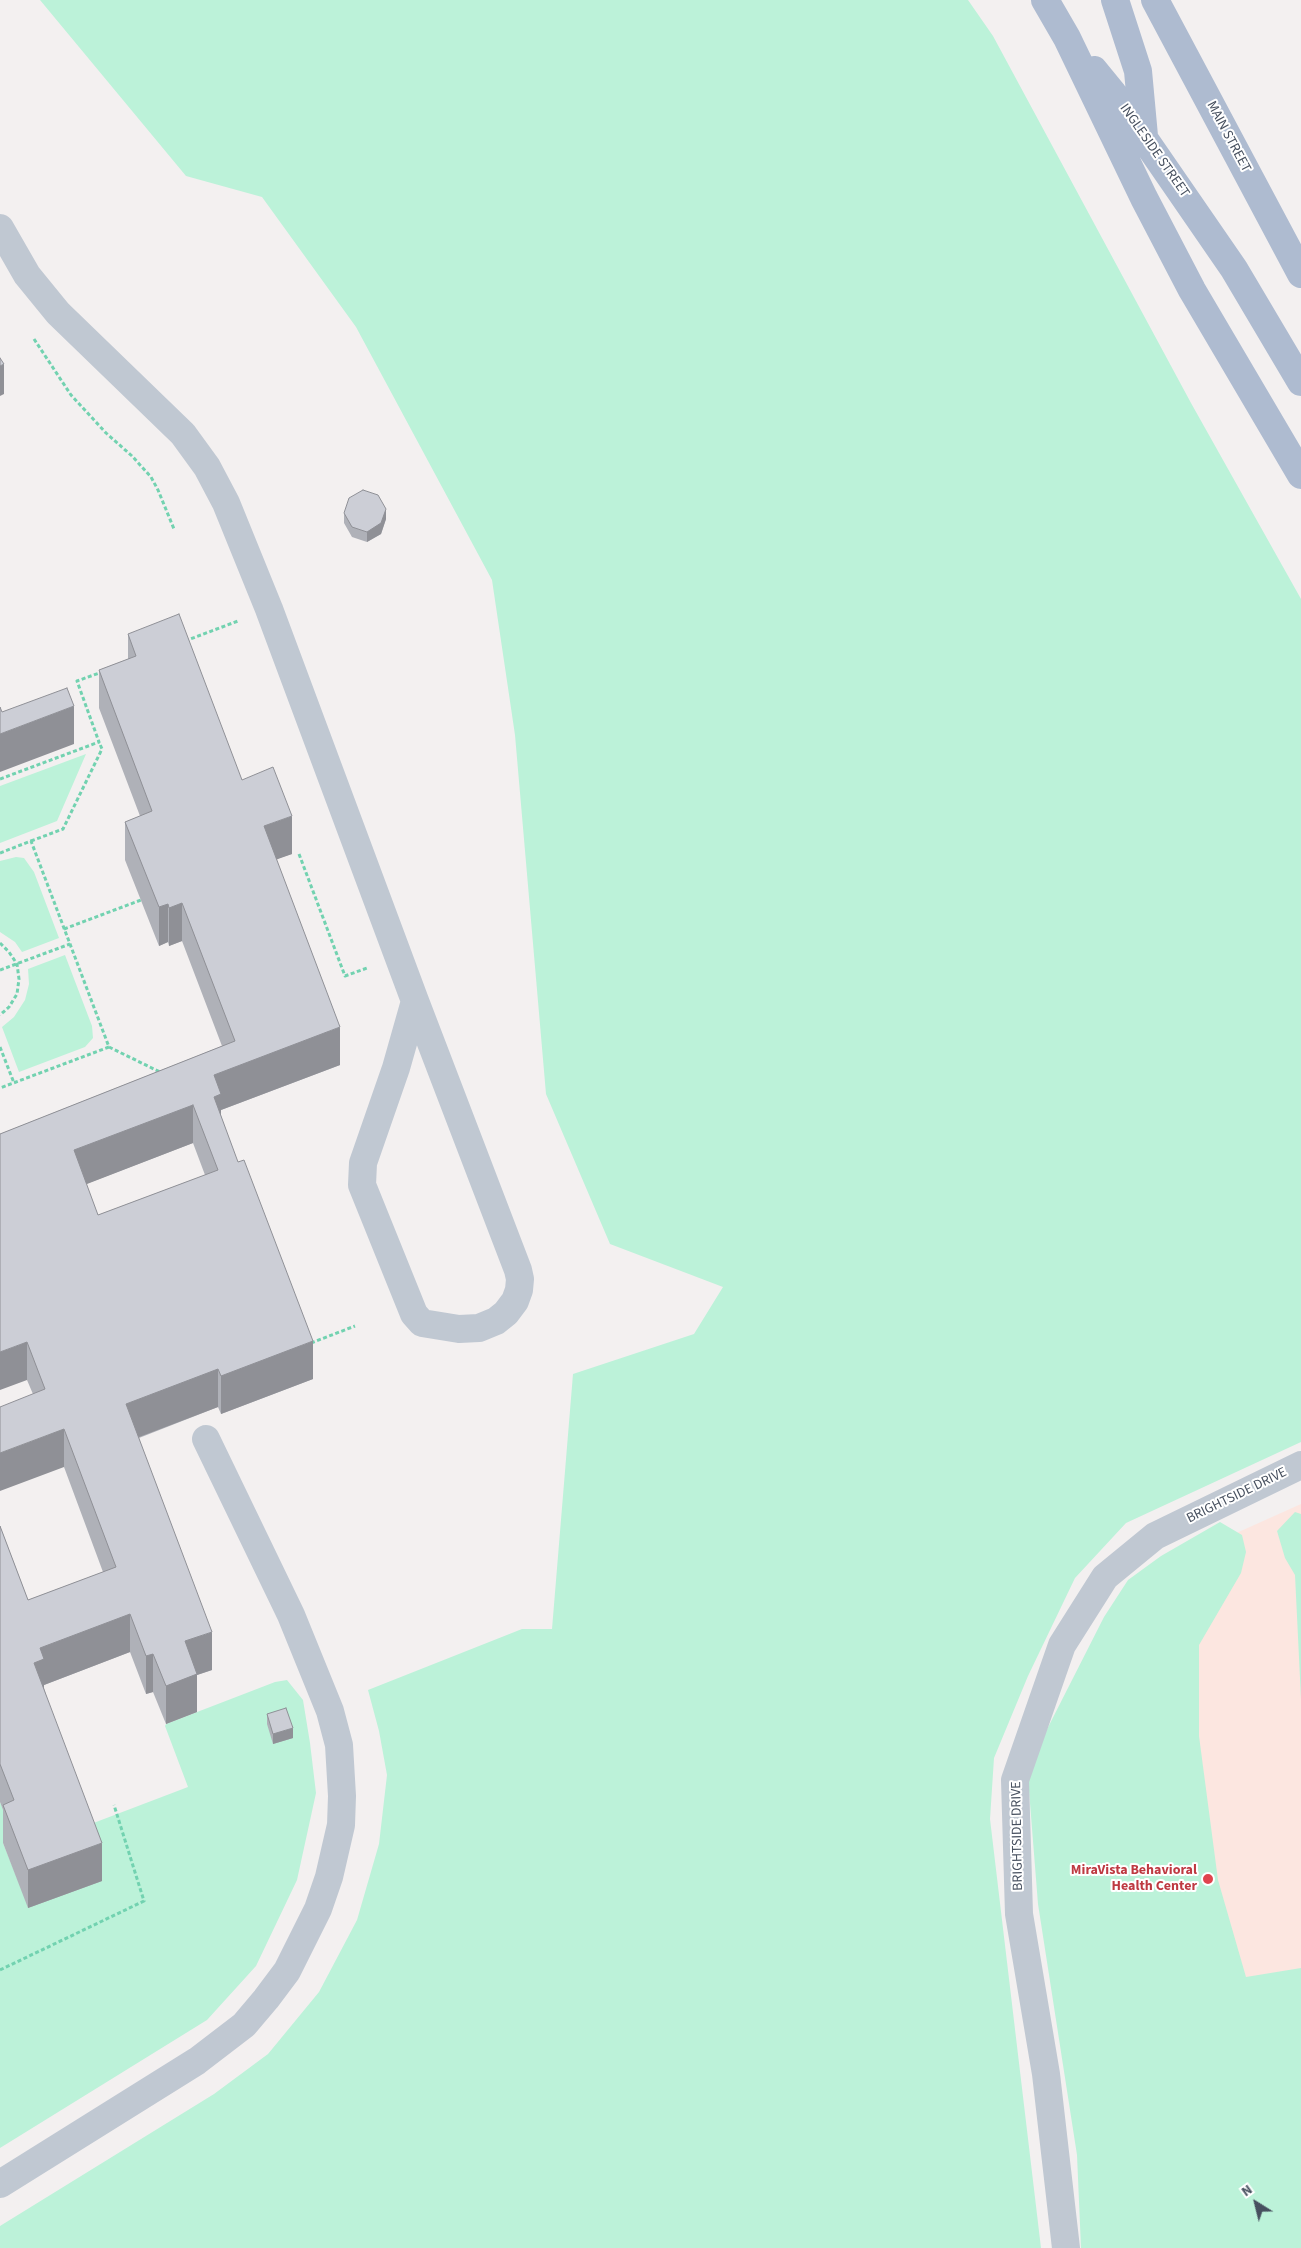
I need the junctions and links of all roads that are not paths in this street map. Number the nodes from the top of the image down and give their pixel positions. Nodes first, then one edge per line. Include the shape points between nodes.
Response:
1 (1045, 0) edge
2 (1115, 0) edge
3 (1155, 0) edge
4 (1068, 38) junction
5 (1144, 138) junction
6 (1144, 198) junction
7 (0, 228) edge
8 (1301, 274) edge
9 (1301, 382) edge
10 (1301, 475) edge
11 (415, 1001) junction
12 (206, 1439) dead end
13 (1301, 1465) edge
14 (0, 2184) edge
15 (1066, 2248) edge

1 - 4 main road, INGLESIDE STREET
2 - 5 main road via 1138,71
3 - 8 main road, MAIN STREET
4 - 5 main road, INGLESIDE STREET
4 - 6 main road, INGLESIDE STREET
5 - 6 main road
5 - 9 main road, INGLESIDE STREET via 1234,269
6 - 10 main road, INGLESIDE STREET via 1192,290
7 - 11 street via 27,275 58,313 196,450 226,503 269,609
11 - 11 street via 363,1163 362,1185 414,1314 422,1323 459,1329 479,1328 506,1313 519,1290 520,1279
12 - 14 street via 291,1615 330,1711 339,1745 342,1796 341,1825 329,1877 318,1909 287,1971 244,2025 198,2061
13 - 15 street, BRIGHTSIDE DRIVE via 1155,1536 1105,1578 1062,1645 1015,1780 1019,1914 1046,2074

